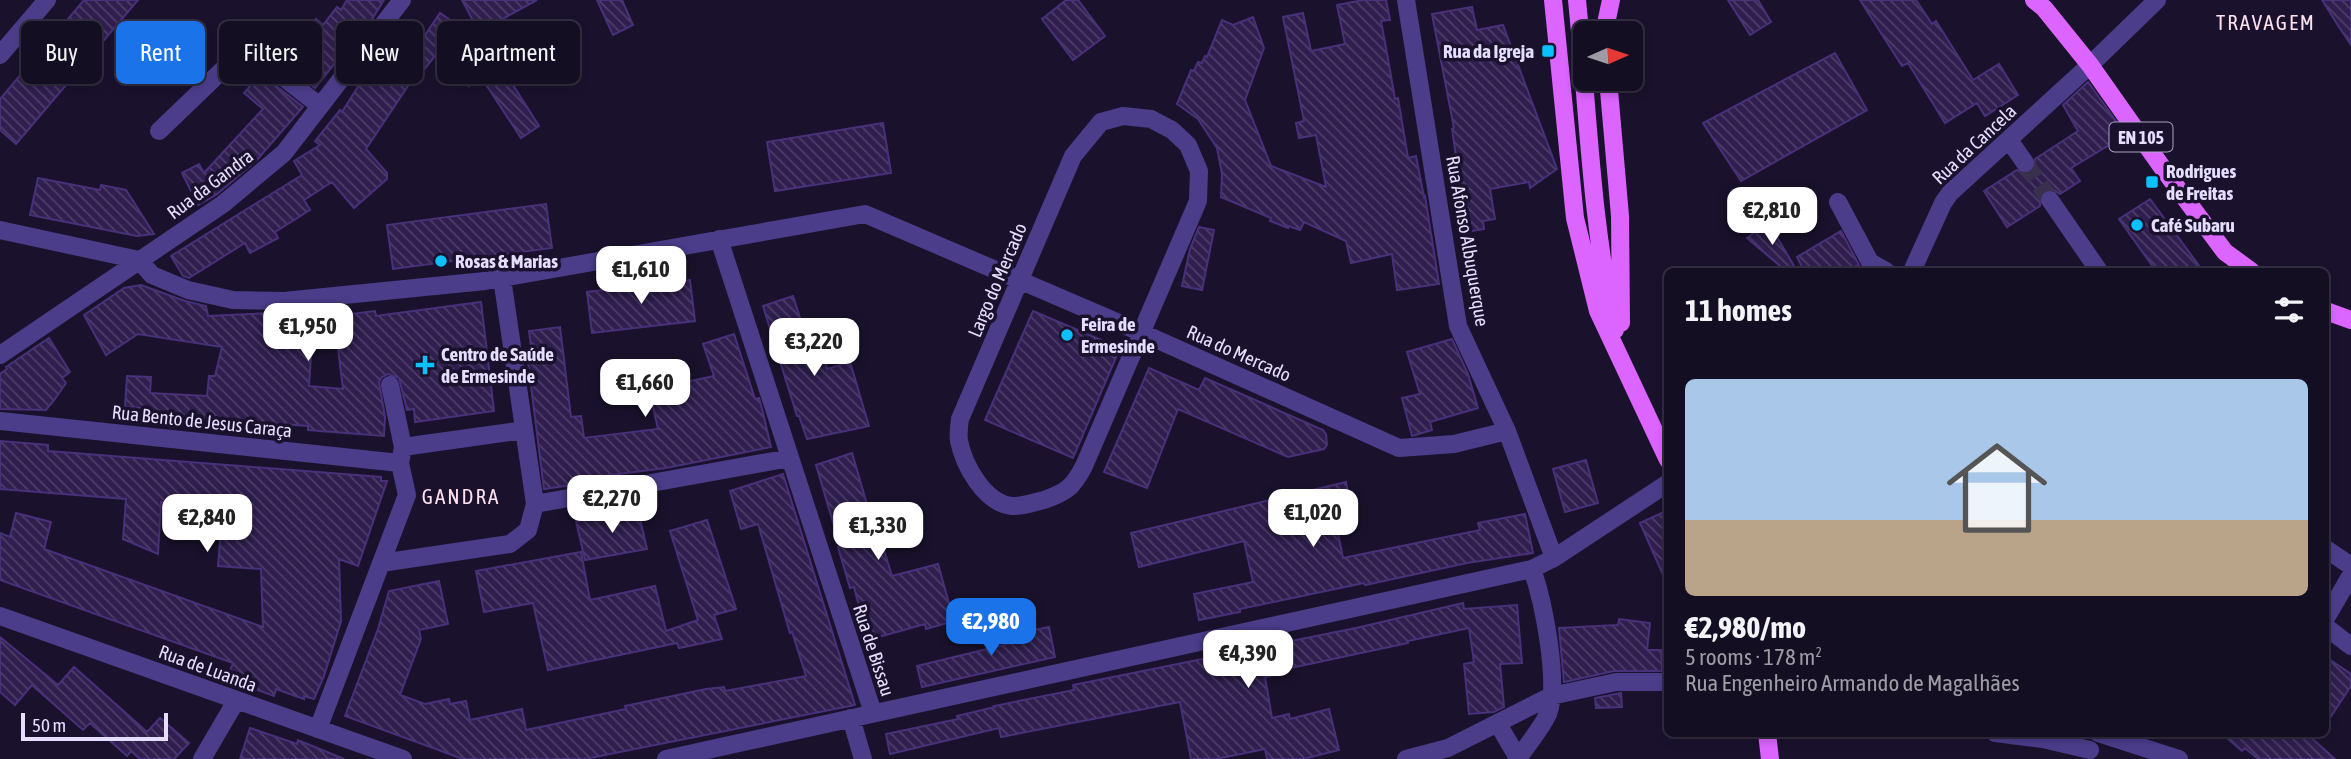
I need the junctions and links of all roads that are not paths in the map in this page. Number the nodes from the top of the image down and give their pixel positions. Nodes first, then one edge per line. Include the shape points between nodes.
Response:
1 (47, 0) edge
2 (402, 0) edge
3 (1406, 0) edge
4 (1553, 0) edge
5 (1577, 0) edge
6 (1611, 0) edge
7 (2034, 0) edge
8 (2157, 0) edge
9 (1607, 21) edge
10 (0, 55) edge
11 (2090, 65) junction
12 (1609, 91) edge
13 (320, 106) junction
14 (159, 131) dead end
15 (2009, 140) junction
16 (2025, 163) tunnel mouth
17 (2050, 200) tunnel mouth
18 (1838, 202) dead end
19 (0, 230) edge
20 (719, 239) junction
21 (139, 260) junction
22 (1881, 268) edge
23 (1913, 268) edge
24 (2097, 268) edge
25 (2247, 268) edge
26 (502, 278) junction
27 (1019, 280) junction
28 (2329, 312) edge
29 (2351, 320) edge
30 (1140, 332) junction
31 (0, 355) edge
32 (1621, 358) junction
33 (390, 385) dead end
34 (0, 421) edge
35 (524, 430) junction
36 (1507, 431) junction
37 (1664, 451) edge
38 (402, 455) junction
39 (790, 458) junction
40 (1664, 486) edge
41 (535, 504) junction
42 (2329, 552) edge
43 (1553, 558) junction
44 (382, 563) junction
45 (2351, 566) edge
46 (1532, 569) junction
47 (2351, 575) edge
48 (2329, 613) edge
49 (0, 616) edge
50 (2329, 629) edge
51 (2351, 646) edge
52 (1664, 682) edge
53 (1551, 696) junction
54 (236, 701) junction
55 (873, 713) junction
56 (851, 718) junction
57 (1498, 724) junction
58 (318, 729) junction
59 (1767, 737) edge
60 (2027, 737) edge
61 (2096, 737) edge
62 (2110, 737) edge
63 (2089, 755) edge
64 (202, 759) edge
65 (403, 759) edge
66 (666, 759) edge
67 (863, 759) edge
68 (1406, 759) edge
69 (1518, 759) edge
70 (1770, 759) edge
71 (2179, 759) edge

1 - 10 street
2 - 13 street, Rua da Gandra
3 - 36 street, Rua Afonso Albuquerque via 1458,326
4 - 32 main road via 1575,218 1598,312
5 - 32 main road via 1606,292
6 - 9 main road
7 - 11 main road, EN 105
8 - 11 street, Rua da Cancela
11 - 15 street, Rua da Cancela
11 - 25 main road, EN 105 via 2225,252
12 - 32 main road via 1620,216
13 - 14 street via 255,54 244,54
13 - 21 street, Rua da Gandra via 284,153 223,204
15 - 16 street
15 - 23 street, Rua da Cancela via 1943,202
17 - 24 street
18 - 22 street via 1870,261
19 - 21 street
20 - 26 street, Rua do Mercado
20 - 27 street, Rua do Mercado via 865,214
20 - 39 street, Rua de Bissau
21 - 26 street, Rua do Mercado via 152,275 188,290 233,300 284,301
21 - 31 street, Rua da Gandra
26 - 35 street
27 - 30 street, Rua do Mercado
27 - 30 street, Largo do Mercado via 1073,156 1087,138 1101,122 1123,116 1151,119 1188,145 1199,171 1198,201
27 - 30 street, Largo do Mercado via 960,419 959,439 967,466 979,486 995,499 1012,506 1036,502 1074,485
28 - 29 main road
30 - 36 street, Rua do Mercado via 1399,448 1454,443
32 - 37 main road
33 - 38 street
34 - 38 street, Rua Bento de Jesus Caraça
35 - 38 street, Rua Bento de Jesus Caraça
35 - 41 street
36 - 43 street, Rua Afonso Albuquerque
38 - 44 street via 407,495
39 - 41 street
39 - 55 street, Rua de Bissau
40 - 43 street
41 - 44 street via 528,530 510,544
42 - 45 street
43 - 46 street
44 - 58 street
46 - 53 street via 1548,635
46 - 55 street
47 - 48 street
49 - 54 street, Rua de Luanda
50 - 51 street
52 - 53 street via 1616,682
53 - 57 street
53 - 69 street via 1548,713
54 - 58 street, Rua de Luanda
54 - 64 street
55 - 56 street
56 - 66 street
56 - 67 street
57 - 68 street via 1448,748
57 - 69 street
58 - 65 street, Rua de Luanda
59 - 70 main road
60 - 63 street
61 - 63 street
62 - 71 street

